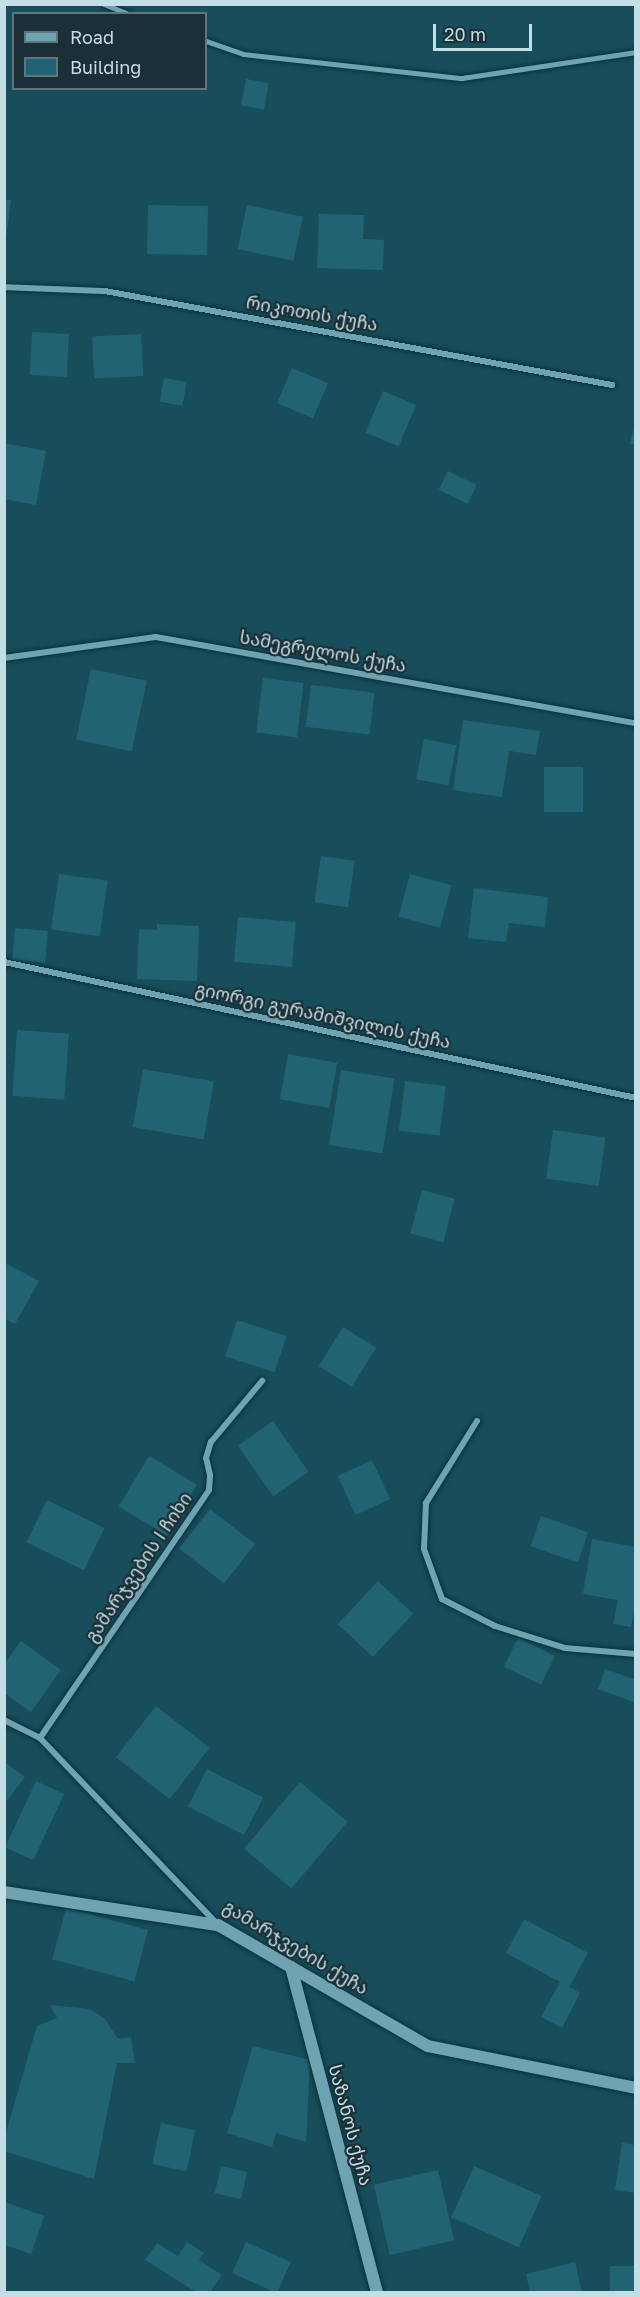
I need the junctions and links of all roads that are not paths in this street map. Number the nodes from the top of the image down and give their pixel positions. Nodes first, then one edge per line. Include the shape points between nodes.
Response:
1 (104, 4) edge
2 (124, 12) edge
3 (207, 41) edge
4 (636, 52) edge
5 (4, 287) edge
6 (612, 385) dead end
7 (4, 658) edge
8 (636, 723) edge
9 (4, 962) edge
10 (636, 1098) edge
11 (262, 1381) dead end
12 (477, 1421) dead end
13 (636, 1654) edge
14 (4, 1720) edge
15 (40, 1738) junction
16 (4, 1893) edge
17 (218, 1925) junction
18 (291, 1967) junction
19 (636, 2088) edge
20 (376, 2292) edge

1 - 2 lane
3 - 4 lane via 243,54 462,78
5 - 6 street, რიკოთის ქუჩა via 105,291
7 - 8 street, სამეგრელოს ქუჩა via 156,636
9 - 10 street, გიორგი გურამიშვილის ქუჩა
11 - 15 street, გამარჯვების I ჩიხი via 211,1442 206,1458 209,1490
12 - 13 street via 426,1503 424,1549 442,1599 495,1626 565,1648
14 - 15 street, გამარჯვების ქუჩა
15 - 17 street, გამარჯვების ქუჩა
16 - 17 street
17 - 18 street, გამარჯვების ქუჩა
18 - 19 street, გამარჯვების ქუჩა via 428,2046
18 - 20 street, საზანოს ქუჩა

